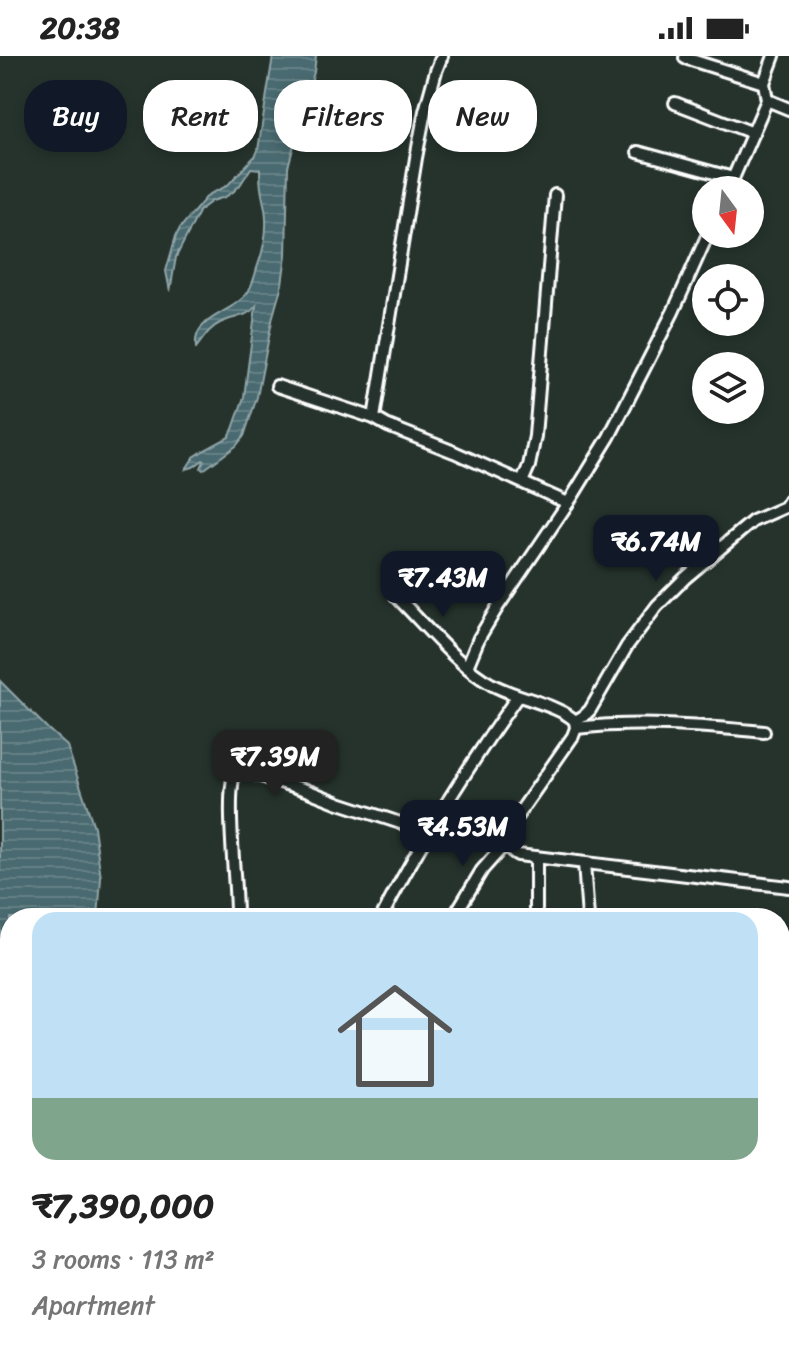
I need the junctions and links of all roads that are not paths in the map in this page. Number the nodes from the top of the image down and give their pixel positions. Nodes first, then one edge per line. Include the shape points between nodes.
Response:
1 (442, 56) edge
2 (774, 56) edge
3 (685, 58) edge
4 (764, 83) junction
5 (767, 100) junction
6 (675, 103) dead end
7 (789, 109) edge
8 (753, 133) junction
9 (638, 152) dead end
10 (726, 176) edge
11 (734, 176) edge
12 (555, 195) dead end
13 (702, 248) edge
14 (277, 386) dead end
15 (374, 418) junction
16 (522, 482) junction
17 (789, 501) edge
18 (568, 503) junction
19 (396, 596) dead end
20 (467, 667) junction
21 (517, 697) junction
22 (575, 724) junction
23 (764, 732) dead end
24 (428, 832) junction
25 (506, 843) junction
26 (536, 857) junction
27 (584, 863) junction
28 (789, 887) edge
29 (236, 908) edge
30 (386, 908) edge
31 (459, 908) edge
32 (536, 908) edge
33 (587, 908) edge

1 - 15 street via 416,158
2 - 4 street
3 - 4 street
4 - 5 street
5 - 7 street
5 - 8 street
6 - 8 street
8 - 11 street
9 - 10 street
12 - 16 street via 535,436
13 - 18 street via 609,437
14 - 15 street
15 - 16 street
16 - 18 street
17 - 22 street via 753,521 657,606 590,710
18 - 20 street via 497,608
19 - 20 street
20 - 21 street
21 - 22 street via 567,713
21 - 24 street
22 - 23 street
22 - 25 street via 573,736 506,832
24 - 29 street via 236,770 231,801
24 - 30 street
25 - 26 street via 518,855
25 - 31 street
26 - 27 street
26 - 32 street
27 - 28 street
27 - 33 street

